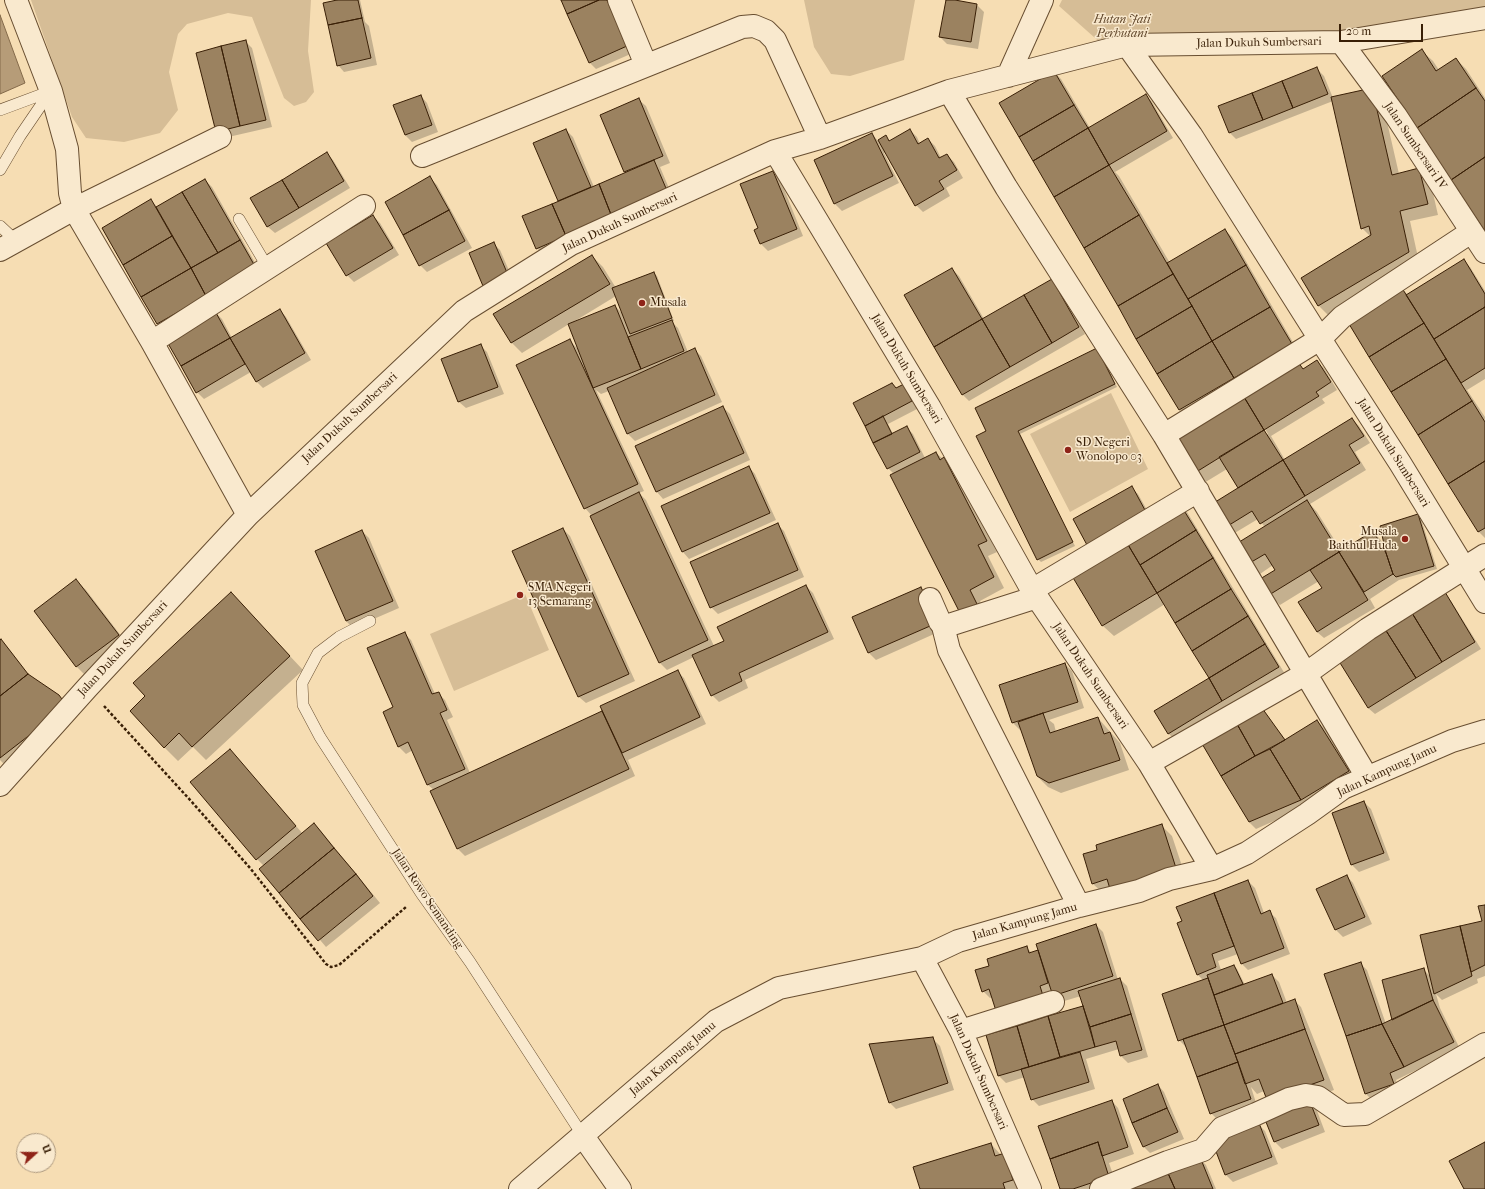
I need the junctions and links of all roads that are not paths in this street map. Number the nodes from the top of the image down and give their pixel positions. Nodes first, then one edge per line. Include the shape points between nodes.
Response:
1 (16, 0) edge
2 (619, 0) edge
3 (1042, 0) edge
4 (1485, 18) edge
5 (1341, 42) junction
6 (1128, 45) junction
7 (646, 65) junction
8 (1008, 76) junction
9 (51, 91) junction
10 (949, 91) junction
11 (0, 110) edge
12 (220, 137) dead end
13 (820, 138) junction
14 (775, 151) junction
15 (422, 156) dead end
16 (0, 170) edge
17 (364, 206) dead end
18 (74, 209) junction
19 (239, 219) dead end
20 (1472, 232) junction
21 (5, 239) edge
22 (1485, 252) edge
23 (268, 268) junction
24 (1320, 339) junction
25 (152, 342) junction
26 (1164, 435) junction
27 (1198, 491) junction
28 (248, 514) junction
29 (1485, 555) edge
30 (1464, 569) junction
31 (1034, 594) junction
32 (930, 599) dead end
33 (1485, 602) edge
34 (370, 621) dead end
35 (945, 637) junction
36 (1307, 673) junction
37 (1485, 731) edge
38 (1149, 763) junction
39 (1367, 777) junction
40 (0, 785) edge
41 (1212, 869) junction
42 (1079, 906) junction
43 (922, 958) junction
44 (1053, 1002) dead end
45 (961, 1031) junction
46 (1485, 1044) edge
47 (583, 1136) junction
48 (520, 1189) edge
49 (620, 1189) edge
50 (1030, 1189) edge
51 (1100, 1189) edge

1 - 9 street
2 - 7 street
3 - 8 street
4 - 5 street, Jalan Dukuh Sumbersari
5 - 6 street, Jalan Dukuh Sumbersari
5 - 20 street, Jalan Sumbersari IV via 1396,116
6 - 8 street, Jalan Dukuh Sumbersari
6 - 24 street, Jalan Dukuh Sumbersari via 1191,135
7 - 13 street via 742,27 754,26 766,31 775,40
7 - 15 street
8 - 10 street, Jalan Dukuh Sumbersari
9 - 11 lane
9 - 16 lane
9 - 18 street via 67,149 70,193
10 - 13 street, Jalan Dukuh Sumbersari
10 - 26 street via 1006,187
12 - 18 street
13 - 14 street, Jalan Dukuh Sumbersari
14 - 28 street, Jalan Dukuh Sumbersari via 571,244 464,311
14 - 31 street, Jalan Dukuh Sumbersari via 930,408
17 - 23 street
18 - 21 street
18 - 25 street
19 - 23 lane
20 - 22 street, Jalan Sumbersari IV
20 - 24 street via 1342,317
23 - 25 street
24 - 26 street
24 - 30 street, Jalan Dukuh Sumbersari via 1400,463
25 - 28 street
26 - 27 street
27 - 31 street
27 - 36 street
28 - 40 street, Jalan Dukuh Sumbersari
29 - 30 street
30 - 33 street, Jalan Dukuh Sumbersari
30 - 36 street via 1368,629
31 - 35 street via 946,626
31 - 38 street, Jalan Dukuh Sumbersari
32 - 35 street
34 - 47 lane, Jalan Rowo Semanding via 339,637 318,653 302,683 303,705 320,737 421,893 470,962
35 - 42 street
36 - 38 street
36 - 39 street
37 - 39 street, Jalan Kampung Jamu via 1452,741
38 - 41 street, Jalan Dukuh Sumbersari
39 - 41 street, Jalan Kampung Jamu via 1343,788 1247,852
41 - 42 street, Jalan Kampung Jamu
42 - 43 street, Jalan Kampung Jamu via 958,942
43 - 45 street, Jalan Dukuh Sumbersari
43 - 47 street, Jalan Kampung Jamu via 779,988 716,1021
44 - 45 street
45 - 50 street, Jalan Dukuh Sumbersari
46 - 51 street via 1365,1114 1344,1115 1318,1097 1306,1095 1289,1099 1222,1128 1203,1150
47 - 48 street, Jalan Kampung Jamu
47 - 49 street, Jalan Rowo Semanding

